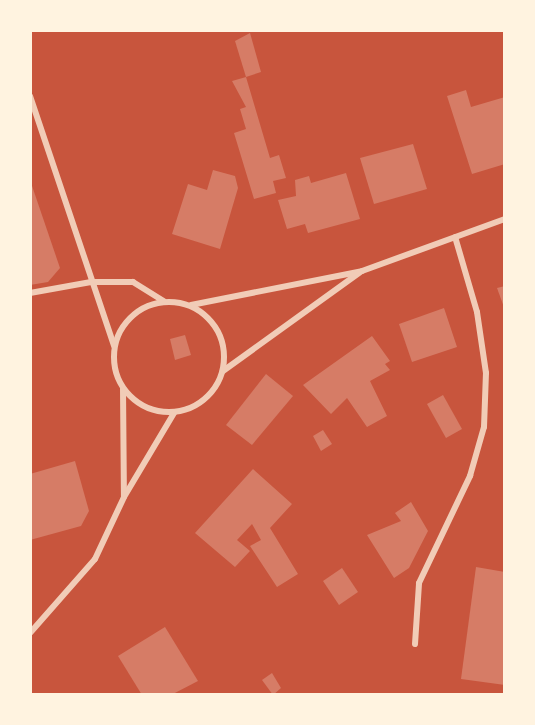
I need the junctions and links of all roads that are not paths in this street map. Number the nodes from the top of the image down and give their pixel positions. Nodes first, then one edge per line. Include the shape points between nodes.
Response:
1 (30, 96) edge
2 (505, 219) edge
3 (455, 237) junction
4 (362, 271) junction
5 (91, 282) junction
6 (30, 293) edge
7 (164, 301) junction
8 (191, 305) junction
9 (114, 346) junction
10 (223, 371) junction
11 (123, 388) junction
12 (174, 413) junction
13 (124, 497) junction
14 (30, 633) edge
15 (415, 644) dead end

1 - 5 street
2 - 3 street
3 - 4 street
3 - 15 street via 478,322 486,373 483,427 470,476 419,583
4 - 8 street
4 - 10 street
5 - 6 street
5 - 7 street via 134,282
5 - 9 street
7 - 8 street
7 - 9 street via 142,308 124,324
8 - 10 street via 216,329 224,345
9 - 11 street
10 - 12 street via 204,399
11 - 12 street via 146,407
11 - 13 street
12 - 13 street
13 - 14 street via 95,559

